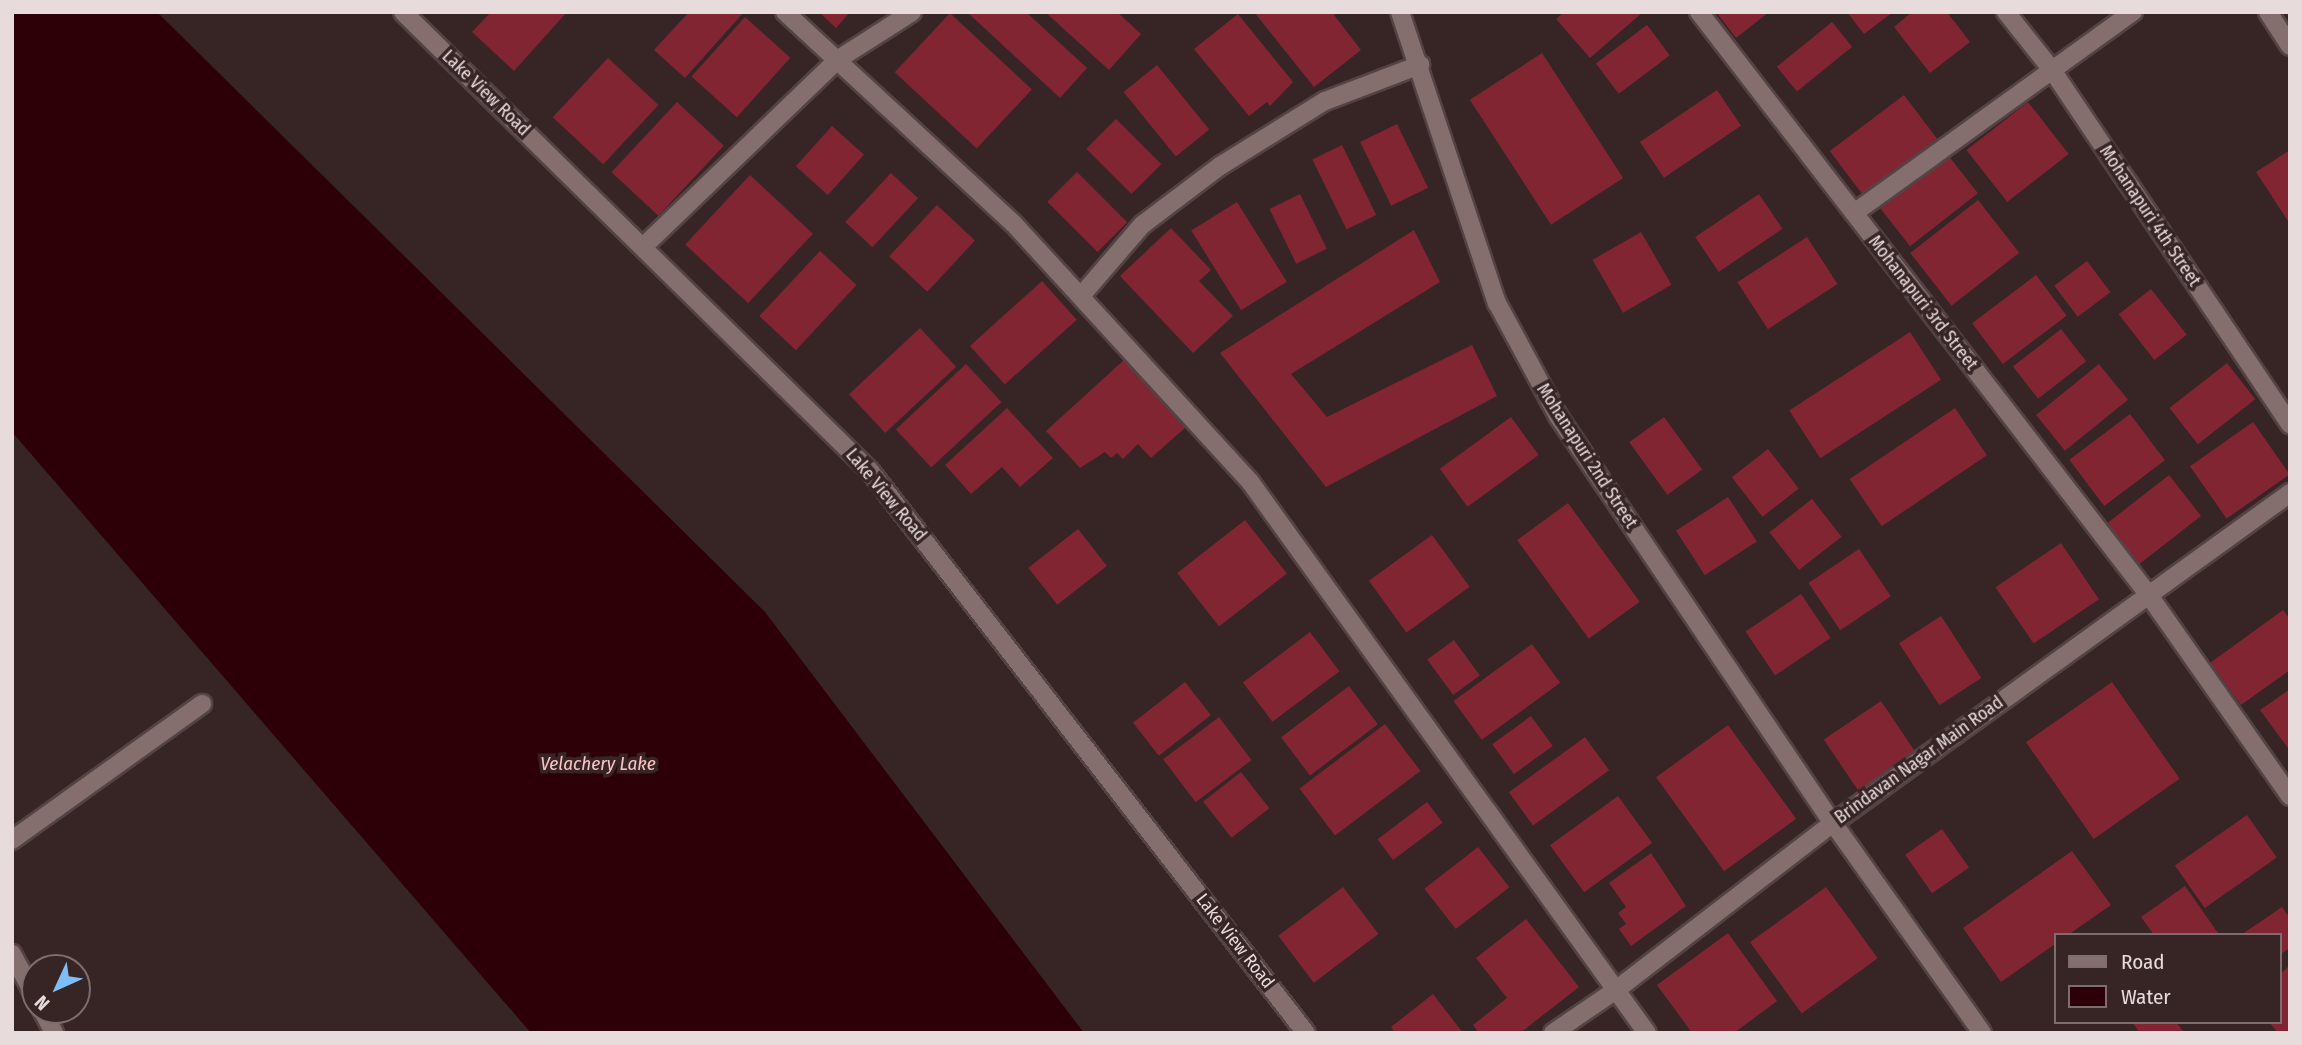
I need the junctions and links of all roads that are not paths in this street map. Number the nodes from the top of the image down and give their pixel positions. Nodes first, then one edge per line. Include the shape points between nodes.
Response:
1 (403, 12) edge
2 (785, 12) edge
3 (912, 12) edge
4 (1400, 12) edge
5 (1699, 12) edge
6 (2006, 12) edge
7 (2133, 12) edge
8 (2268, 12) edge
9 (2290, 46) edge
10 (837, 60) junction
11 (1420, 65) junction
12 (2052, 70) junction
13 (1854, 213) junction
14 (643, 247) junction
15 (1080, 296) junction
16 (2290, 424) edge
17 (2290, 493) edge
18 (2147, 594) junction
19 (202, 704) dead end
20 (2290, 796) edge
21 (1833, 823) junction
22 (12, 840) edge
23 (12, 954) edge
24 (21, 970) edge
25 (1616, 990) junction
26 (1306, 1033) edge
27 (1553, 1033) edge
28 (1647, 1033) edge
29 (1982, 1033) edge

1 - 14 street, Lake View Road
2 - 10 street
3 - 10 street
4 - 11 street, Mohanapuri 2nd Street
5 - 13 street, Mohanapuri 3rd Street
6 - 12 street, Mohanapuri 4th Street
7 - 12 street
8 - 9 street
10 - 14 street
10 - 15 street via 1013,223
11 - 15 street via 1325,101 1220,166 1142,225
11 - 21 street, Mohanapuri 2nd Street via 1496,303 1552,405
12 - 13 street
12 - 16 street, Mohanapuri 4th Street
13 - 18 street, Mohanapuri 3rd Street
14 - 26 street, Lake View Road via 870,471
15 - 25 street via 1251,483
17 - 18 street, Brindavan Nagar Main Road
18 - 20 street, Mohanapuri 3rd Street
18 - 21 street, Brindavan Nagar Main Road
19 - 22 street
21 - 25 street, Brindavan Nagar Main Road
21 - 29 street, Mohanapuri 2nd Street
23 - 24 street
25 - 27 street, Brindavan Nagar Main Road
25 - 28 street

